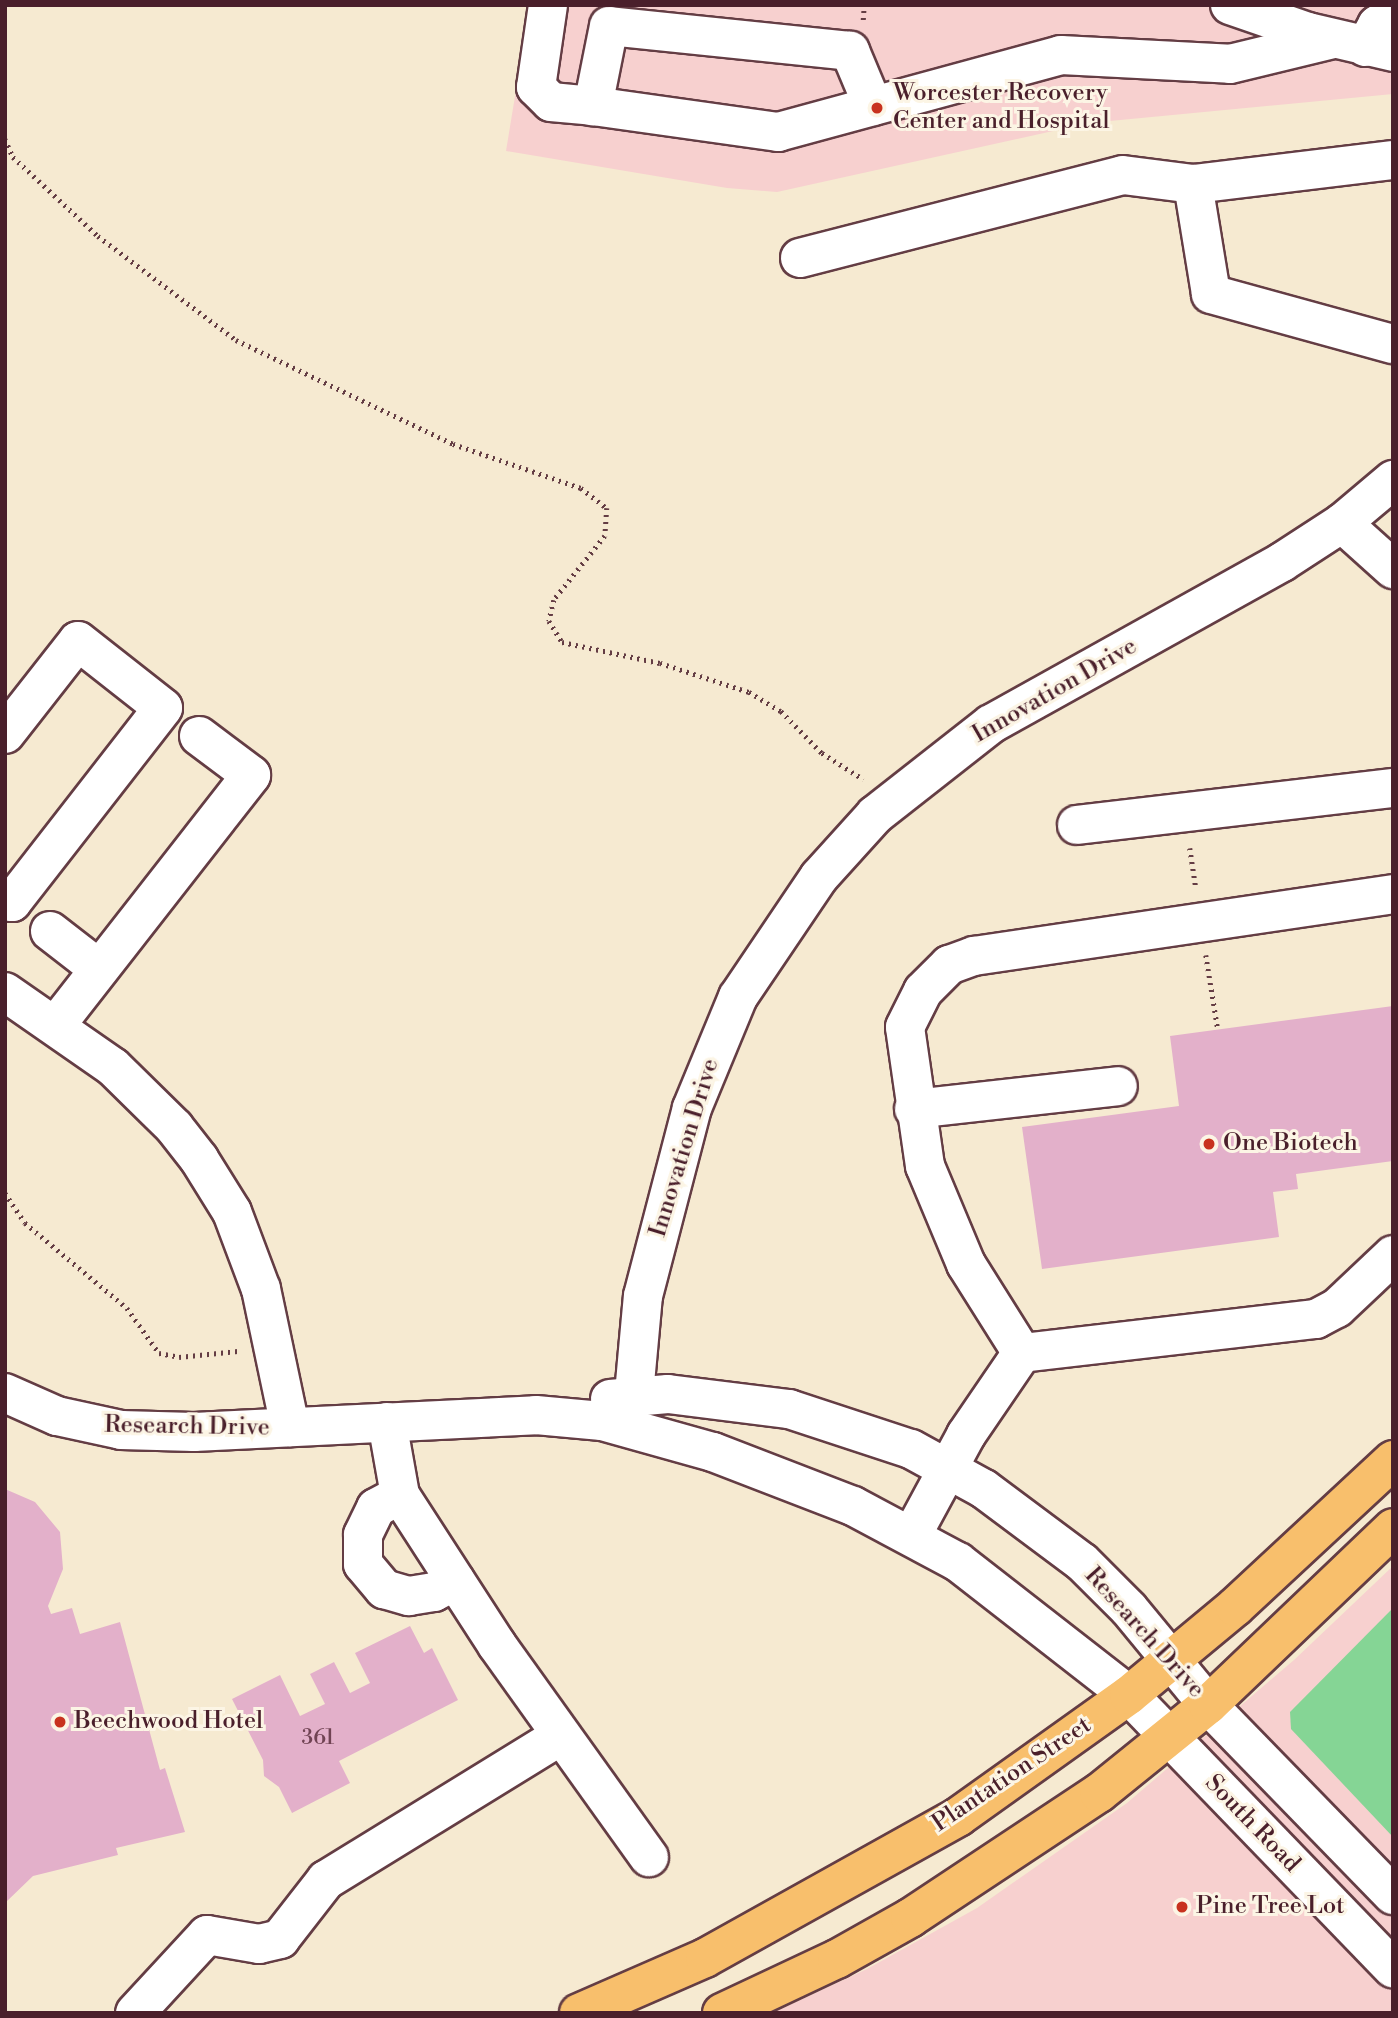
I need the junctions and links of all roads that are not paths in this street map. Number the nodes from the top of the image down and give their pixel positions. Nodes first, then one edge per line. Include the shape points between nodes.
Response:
1 (548, 5) edge
2 (1230, 5) edge
3 (1393, 15) edge
4 (1363, 46) edge
5 (593, 106) junction
6 (873, 106) junction
7 (1392, 160) edge
8 (1193, 184) junction
9 (800, 258) dead end
10 (1393, 344) edge
11 (1393, 480) edge
12 (1342, 523) junction
13 (1393, 569) edge
14 (5, 734) edge
15 (199, 736) dead end
16 (1393, 788) edge
17 (1077, 825) dead end
18 (1393, 894) edge
19 (5, 897) edge
20 (50, 931) dead end
21 (99, 969) junction
22 (5, 992) edge
23 (57, 1025) junction
24 (1118, 1086) dead end
25 (914, 1109) junction
26 (1393, 1255) edge
27 (1022, 1353) junction
28 (5, 1393) edge
29 (634, 1394) junction
30 (536, 1415) junction
31 (387, 1422) junction
32 (290, 1427) junction
33 (1393, 1460) edge
34 (948, 1467) junction
35 (400, 1495) junction
36 (1393, 1528) edge
37 (912, 1535) junction
38 (456, 1581) junction
39 (1169, 1661) junction
40 (1129, 1695) junction
41 (1208, 1705) junction
42 (560, 1736) junction
43 (1170, 1739) junction
44 (649, 1857) dead end
45 (1393, 1895) edge
46 (1393, 1968) edge
47 (135, 2013) edge
48 (579, 2013) edge
49 (722, 2013) edge

1 - 5 street via 536,87 551,102
2 - 4 street
3 - 4 street via 1377,25
4 - 6 street via 1230,64 1061,55
5 - 6 street via 778,132
5 - 6 street via 610,26 850,51
7 - 8 street
8 - 9 street via 1123,175
8 - 10 street via 1210,293
11 - 12 street, Innovation Drive
12 - 13 street
12 - 29 street, Innovation Drive via 1282,562 991,724 891,801 846,845 755,967 721,1033 692,1108 643,1296
14 - 19 street via 78,641 163,708 12,902
15 - 21 street via 251,775
16 - 17 street
18 - 25 street via 1020,948 949,965 923,991 905,1027
20 - 21 street
21 - 23 street
22 - 23 street, Research Drive
23 - 32 street, Research Drive via 113,1067 174,1128 232,1212 264,1300
24 - 25 street
25 - 27 street via 925,1166 944,1217 989,1306
26 - 27 street via 1337,1308 1316,1319
27 - 34 street
28 - 32 street, Research Drive via 57,1416 121,1430
29 - 30 street, Research Drive
29 - 34 street, Research Drive via 702,1396 789,1409 871,1433
30 - 31 street, Research Drive
30 - 37 street, Research Drive via 602,1421 680,1440 853,1506
31 - 32 street, Research Drive
31 - 35 street
33 - 39 main road, Plantation Street
34 - 37 street
34 - 39 street, Research Drive via 1019,1513 1082,1562 1129,1609
35 - 38 street
35 - 38 street via 376,1508 363,1535 363,1564 384,1588 408,1596 434,1592
36 - 41 main road
37 - 40 street, Research Drive via 990,1584
38 - 42 street
39 - 40 main road, Plantation Street
39 - 41 street, Research Drive
40 - 43 street, Research Drive
40 - 48 main road, Plantation Street via 958,1817 705,1958
41 - 43 main road
41 - 45 street
42 - 44 street
42 - 47 street via 326,1880 280,1939 259,1944 207,1935
43 - 46 street, South Road
43 - 49 main road via 1079,1807 910,1919

